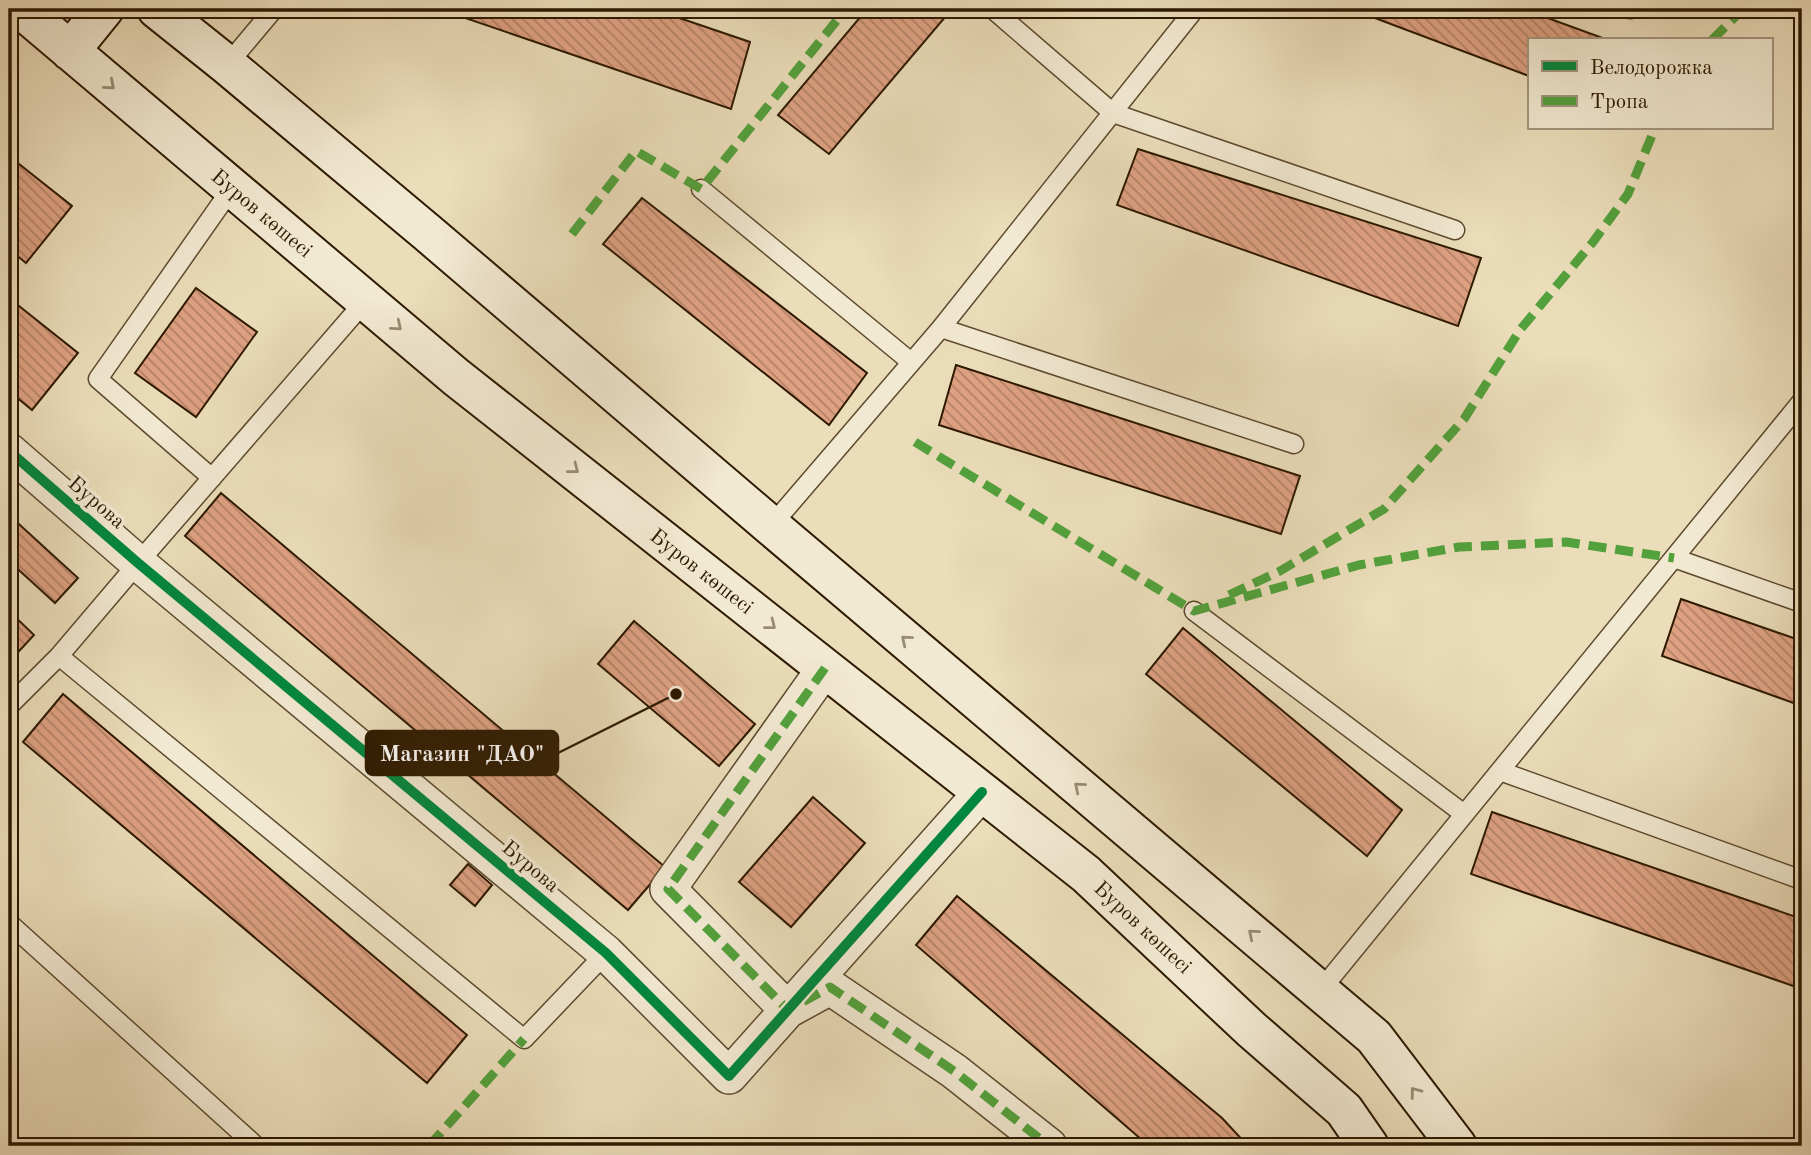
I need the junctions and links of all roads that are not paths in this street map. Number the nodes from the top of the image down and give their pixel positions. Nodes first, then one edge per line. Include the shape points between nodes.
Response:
1 (21, 9) edge
2 (104, 9) edge
3 (157, 9) edge
4 (274, 9) edge
5 (1195, 9) edge
6 (996, 12) dead end
7 (71, 51) junction
8 (227, 65) junction
9 (1113, 113) junction
10 (232, 188) junction
11 (701, 189) dead end
12 (1455, 230) dead end
13 (366, 300) junction
14 (941, 328) junction
15 (911, 362) junction
16 (1802, 401) edge
17 (1294, 444) dead end
18 (9, 451) edge
19 (212, 478) junction
20 (771, 526) junction
21 (1674, 558) junction
22 (138, 563) junction
23 (1802, 603) edge
24 (1194, 611) dead end
25 (59, 656) junction
26 (825, 668) junction
27 (9, 706) edge
28 (1500, 771) junction
29 (982, 792) junction
30 (1464, 814) junction
31 (1802, 880) edge
32 (9, 923) edge
33 (606, 953) junction
34 (1320, 990) junction
35 (788, 1010) junction
36 (256, 1146) edge
37 (1049, 1146) edge
38 (1369, 1146) edge
39 (1457, 1146) edge

1 - 7 main road, Буров көшесі
2 - 7 main road
3 - 8 main road
4 - 8 lane
5 - 9 lane
6 - 9 lane
7 -> 10 main road, Буров көшесі
8 - 20 main road
9 - 12 lane
9 - 14 lane
10 - 13 main road, Буров көшесі
10 - 19 lane via 98,379
11 - 15 lane
13 - 19 lane
13 -> 26 main road, Буров көшесі via 456,377
14 - 15 lane
14 - 17 lane
15 - 20 lane
16 - 21 lane
18 - 22 street, Бурова
19 - 22 lane
34 -> 20 main road
21 - 23 lane
21 - 28 lane
22 - 25 lane
22 - 33 street, Бурова
24 - 30 lane
25 - 27 lane
25 - 33 lane via 524,1039
26 - 29 main road, Буров көшесі
26 - 35 street via 668,889
28 - 30 lane
28 - 31 lane
29 - 35 street, Бурова
29 - 38 main road, Буров көшесі via 1086,874 1344,1110
30 - 34 lane
32 - 36 lane
33 - 35 street, Бурова via 729,1076
39 -> 34 main road via 1374,1037
35 - 37 street, Бурова via 830,988 954,1071

